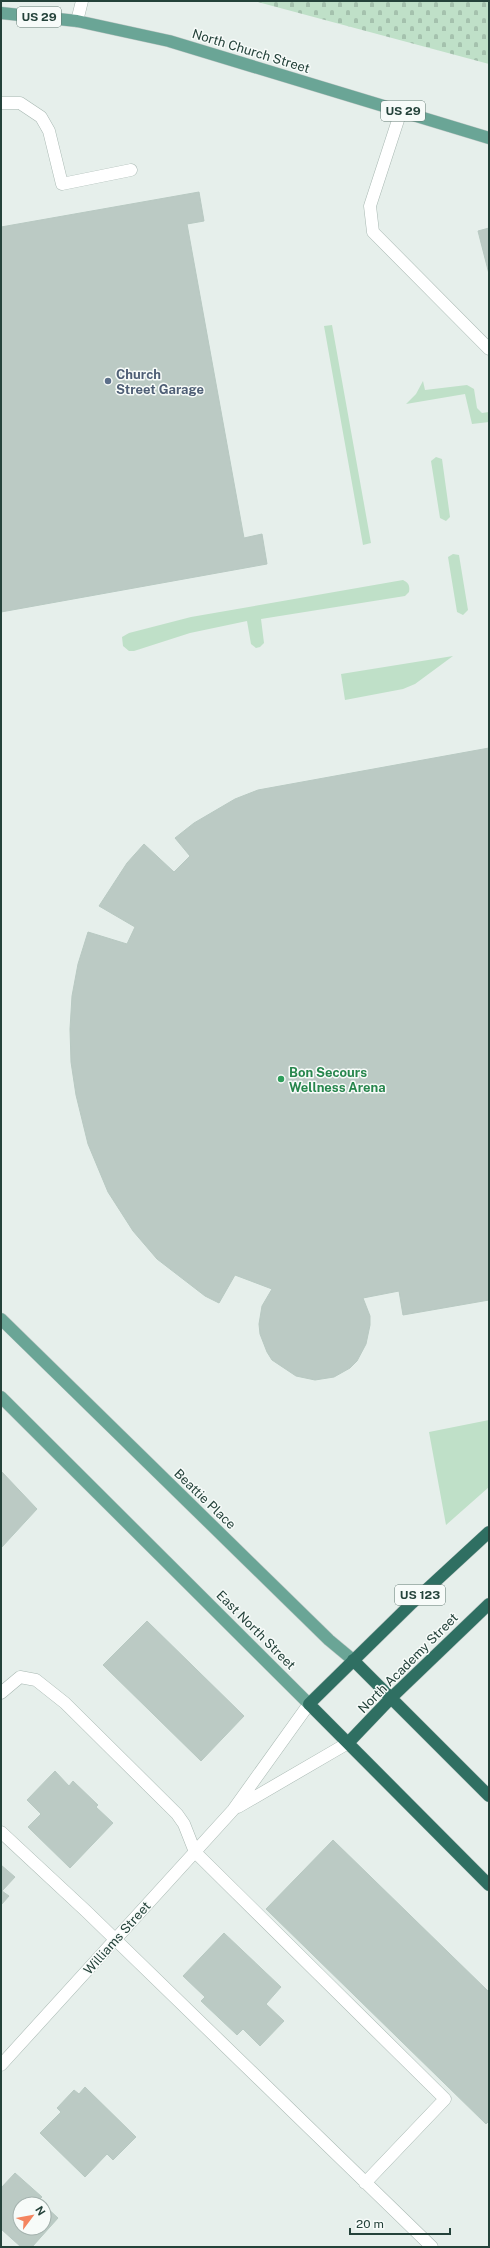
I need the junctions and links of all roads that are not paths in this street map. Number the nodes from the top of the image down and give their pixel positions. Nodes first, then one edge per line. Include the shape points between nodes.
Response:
1 (82, 1) edge
2 (1, 13) edge
3 (77, 21) junction
4 (1, 103) edge
5 (401, 111) junction
6 (489, 138) edge
7 (131, 170) dead end
8 (489, 349) edge
9 (1, 1319) edge
10 (1, 1397) edge
11 (489, 1532) edge
12 (489, 1604) edge
13 (353, 1660) junction
14 (1, 1693) edge
15 (391, 1698) junction
16 (309, 1704) junction
17 (348, 1743) junction
18 (489, 1796) edge
19 (233, 1810) junction
20 (1, 1832) edge
21 (195, 1852) junction
22 (489, 1885) edge
23 (115, 1940) junction
24 (1, 2066) edge
25 (365, 2183) junction
26 (432, 2247) edge

1 - 3 street
2 - 3 main road, North Church Street / US 29
3 - 5 main road, North Church Street / US 29 via 169,41
4 - 7 street via 20,103 41,117 49,130 62,184
5 - 6 main road, North Church Street / US 29
5 - 8 street via 370,206 373,232
9 - 13 main road, Beattie Place via 328,1640
10 - 16 main road, East North Street
11 - 13 highway, US 123 via 454,1562
12 - 15 highway, North Academy Street
13 - 15 highway, Beattie Place
13 - 16 highway, US 123
14 - 21 street via 20,1677 36,1680 65,1703 177,1814 184,1824
15 - 17 highway, North Academy Street
15 - 18 highway
16 - 17 highway, East North Street
16 - 19 street, Williams Street
17 - 19 street, Williams Street
17 - 22 highway, East North Street
19 - 21 street, Williams Street
20 - 23 street
21 - 23 street, Williams Street
21 - 25 street via 445,2099
23 - 24 street, Williams Street
23 - 25 street
25 - 26 street

